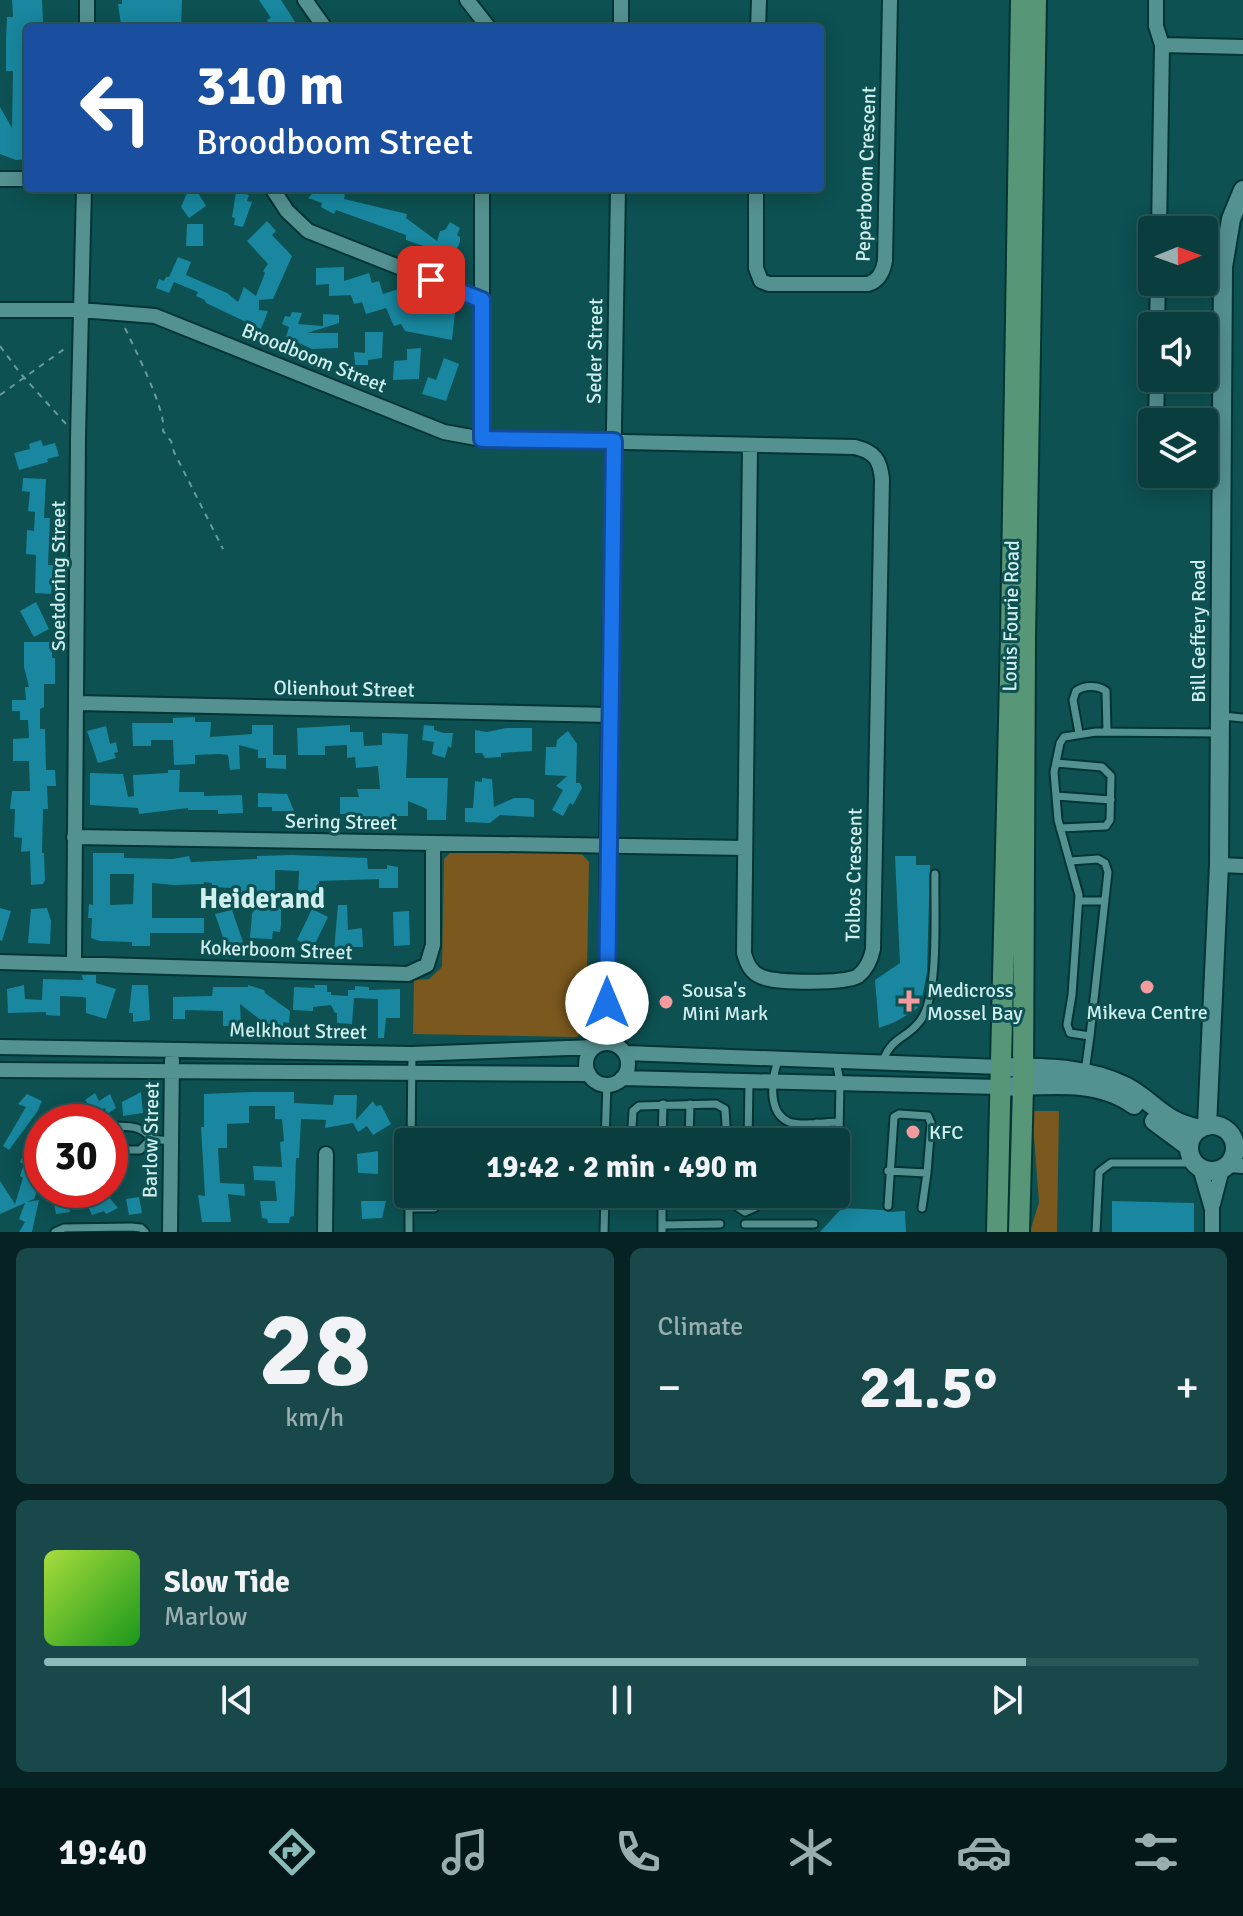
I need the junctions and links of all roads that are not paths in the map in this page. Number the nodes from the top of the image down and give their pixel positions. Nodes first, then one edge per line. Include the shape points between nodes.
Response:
1 (87, 0) edge
2 (305, 0) edge
3 (467, 0) edge
4 (621, 0) edge
5 (759, 0) edge
6 (890, 0) edge
7 (1021, 0) edge
8 (1036, 0) edge
9 (1156, 0) edge
10 (87, 24) edge
11 (322, 24) edge
12 (486, 24) edge
13 (621, 24) edge
14 (758, 24) edge
15 (1162, 45) junction
16 (1243, 47) edge
17 (0, 179) edge
18 (24, 179) edge
19 (84, 192) edge
20 (275, 192) edge
21 (482, 192) edge
22 (618, 192) edge
23 (756, 192) edge
24 (1242, 196) edge
25 (1159, 216) edge
26 (482, 300) junction
27 (0, 310) edge
28 (81, 310) junction
29 (1216, 408) edge
30 (482, 439) junction
31 (614, 441) junction
32 (750, 446) junction
33 (1214, 488) edge
34 (77, 703) junction
35 (610, 715) junction
36 (1243, 718) edge
37 (1220, 724) junction
38 (1107, 731) junction
39 (1079, 733) junction
40 (1056, 763) junction
41 (1056, 796) junction
42 (1111, 800) junction
43 (1060, 828) junction
44 (74, 837) junction
45 (433, 844) junction
46 (607, 847) junction
47 (745, 848) junction
48 (1070, 861) junction
49 (1219, 865) junction
50 (1243, 866) edge
51 (935, 874) dead end
52 (1079, 901) junction
53 (1105, 901) junction
54 (0, 962) edge
55 (74, 964) junction
56 (1090, 1036) junction
57 (601, 1045) junction
58 (0, 1047) edge
59 (171, 1049) junction
60 (625, 1053) junction
61 (412, 1054) junction
62 (779, 1058) junction
63 (836, 1060) junction
64 (883, 1061) junction
65 (172, 1069) junction
66 (0, 1070) edge
67 (1085, 1072) junction
68 (589, 1074) junction
69 (1001, 1077) junction
70 (1023, 1077) junction
71 (622, 1078) junction
72 (412, 1079) junction
73 (840, 1082) junction
74 (749, 1083) junction
75 (773, 1083) junction
76 (607, 1084) junction
77 (663, 1104) junction
78 (690, 1104) junction
79 (839, 1122) junction
80 (817, 1123) junction
81 (1209, 1127) junction
82 (128, 1128) edge
83 (411, 1128) edge
84 (605, 1128) edge
85 (632, 1128) edge
86 (662, 1128) edge
87 (689, 1128) edge
88 (726, 1128) edge
89 (748, 1128) edge
90 (817, 1128) edge
91 (839, 1128) edge
92 (151, 1139) junction
93 (171, 1141) junction
94 (1239, 1147) edge
95 (128, 1150) edge
96 (326, 1154) dead end
97 (1195, 1160) junction
98 (1231, 1167) edge
99 (888, 1171) junction
100 (927, 1173) junction
101 (888, 1206) dead end
102 (409, 1208) edge
103 (605, 1208) edge
104 (738, 1208) edge
105 (754, 1208) edge
106 (922, 1208) dead end
107 (1212, 1209) junction
108 (745, 1212) junction
109 (720, 1224) dead end
110 (814, 1224) dead end
111 (662, 1228) edge
112 (746, 1228) edge
113 (55, 1232) edge
114 (145, 1232) edge
115 (170, 1232) edge
116 (325, 1232) edge
117 (409, 1232) edge
118 (604, 1232) edge
119 (997, 1232) edge
120 (1019, 1232) edge
121 (1096, 1232) edge
122 (1212, 1232) edge

1 - 10 street
2 - 11 street
3 - 12 street
4 - 13 street
5 - 14 street
6 - 23 street, Peperboom Crescent via 883,272 868,284 761,281 756,268
7 - 69 main road, Louis Fourie Road
8 - 70 main road, Louis Fourie Road
9 - 15 street
15 - 16 street
15 - 25 street
17 - 18 street
19 - 28 street, Soetdoring Street
20 - 26 street via 308,231
21 - 26 street
22 - 31 street, Seder Street
24 - 29 street, Bill Geffery Road via 1226,236
26 - 30 street
27 - 28 street, Broodboom Street
28 - 30 street, Broodboom Street via 155,316 444,432
28 - 34 street, Soetdoring Street
30 - 31 street, Broodboom Street
31 - 32 street, Tolbos Crescent
31 - 35 street, Seder Street
32 - 47 street, Tolbos Crescent
32 - 47 street, Tolbos Crescent via 855,447 879,461 873,949 863,971 848,980 784,981 752,971 744,953
33 - 37 street, Bill Geffery Road
34 - 35 street, Olienhout Street
34 - 44 street, Soetdoring Street
35 - 46 street, Seder Street
36 - 37 lane
37 - 38 lane
37 - 49 street, Bill Geffery Road
38 - 39 lane
38 - 39 lane via 1106,691 1084,687 1073,700
39 - 40 lane via 1064,737
40 - 41 lane
40 - 42 lane via 1107,770
41 - 42 lane
41 - 43 lane
42 - 43 lane via 1106,826
43 - 48 lane
44 - 45 street, Sering Street
44 - 55 street, Soetdoring Street
45 - 46 street, Sering Street
45 - 55 street, Kokerboom Street via 433,945 427,965 418,972
46 - 47 street, Sering Street
46 - 57 street, Seder Street
48 - 52 lane
48 - 53 lane via 1105,863
49 - 50 street
49 - 81 street, Bill Geffery Road
51 - 64 lane via 931,997 920,1022 896,1039
52 - 53 lane
52 - 56 lane via 1067,1027 1070,1033
53 - 56 lane
54 - 55 street, Kokerboom Street
56 - 67 lane
57 - 60 street
57 - 61 street, Melkhout Street
57 - 68 street via 587,1060
58 - 59 street, Melkhout Street
59 - 61 street, Melkhout Street
59 - 65 street, Barlow Street
60 - 62 street
60 - 71 street via 628,1067
61 - 72 lane
62 - 63 street
62 - 75 lane
63 - 64 street
63 - 73 lane
64 - 69 street
65 - 66 street, Melkhout Street
65 - 72 street, Melkhout Street
65 - 93 street, Barlow Street
67 - 70 street
67 - 81 street via 1127,1087 1173,1122
68 - 72 street, Melkhout Street
68 - 76 street
69 - 70 street
69 - 73 street
69 - 119 main road, Louis Fourie Road
70 - 97 street via 1121,1097
70 - 120 main road, Louis Fourie Road
71 - 74 street
71 - 76 street
72 - 83 lane
73 - 75 street
73 - 79 lane
74 - 75 street
74 - 89 lane
75 - 80 lane via 782,1117 793,1123
76 - 84 lane
77 - 78 lane
77 - 85 lane via 639,1106 633,1111
77 - 86 lane
78 - 87 lane
78 - 88 lane via 725,1109
79 - 80 lane
79 - 91 lane
80 - 90 lane
81 - 94 street via 1230,1133
81 - 97 street via 1191,1139
82 - 92 lane via 144,1130
92 - 93 lane
92 - 95 lane via 140,1150
93 - 115 street, Barlow Street
94 - 98 street
96 - 116 street
97 - 98 street via 1215,1171
97 - 107 street
97 - 121 lane via 1104,1166 1097,1188
98 - 107 street
99 - 100 lane
99 - 100 lane via 894,1117 919,1115 928,1116 931,1123
99 - 101 lane
100 - 106 lane
102 - 117 lane
103 - 118 lane
104 - 108 lane
105 - 108 lane
107 - 122 street
108 - 112 lane
109 - 111 lane
110 - 112 lane
113 - 114 lane via 103,1227 137,1227

